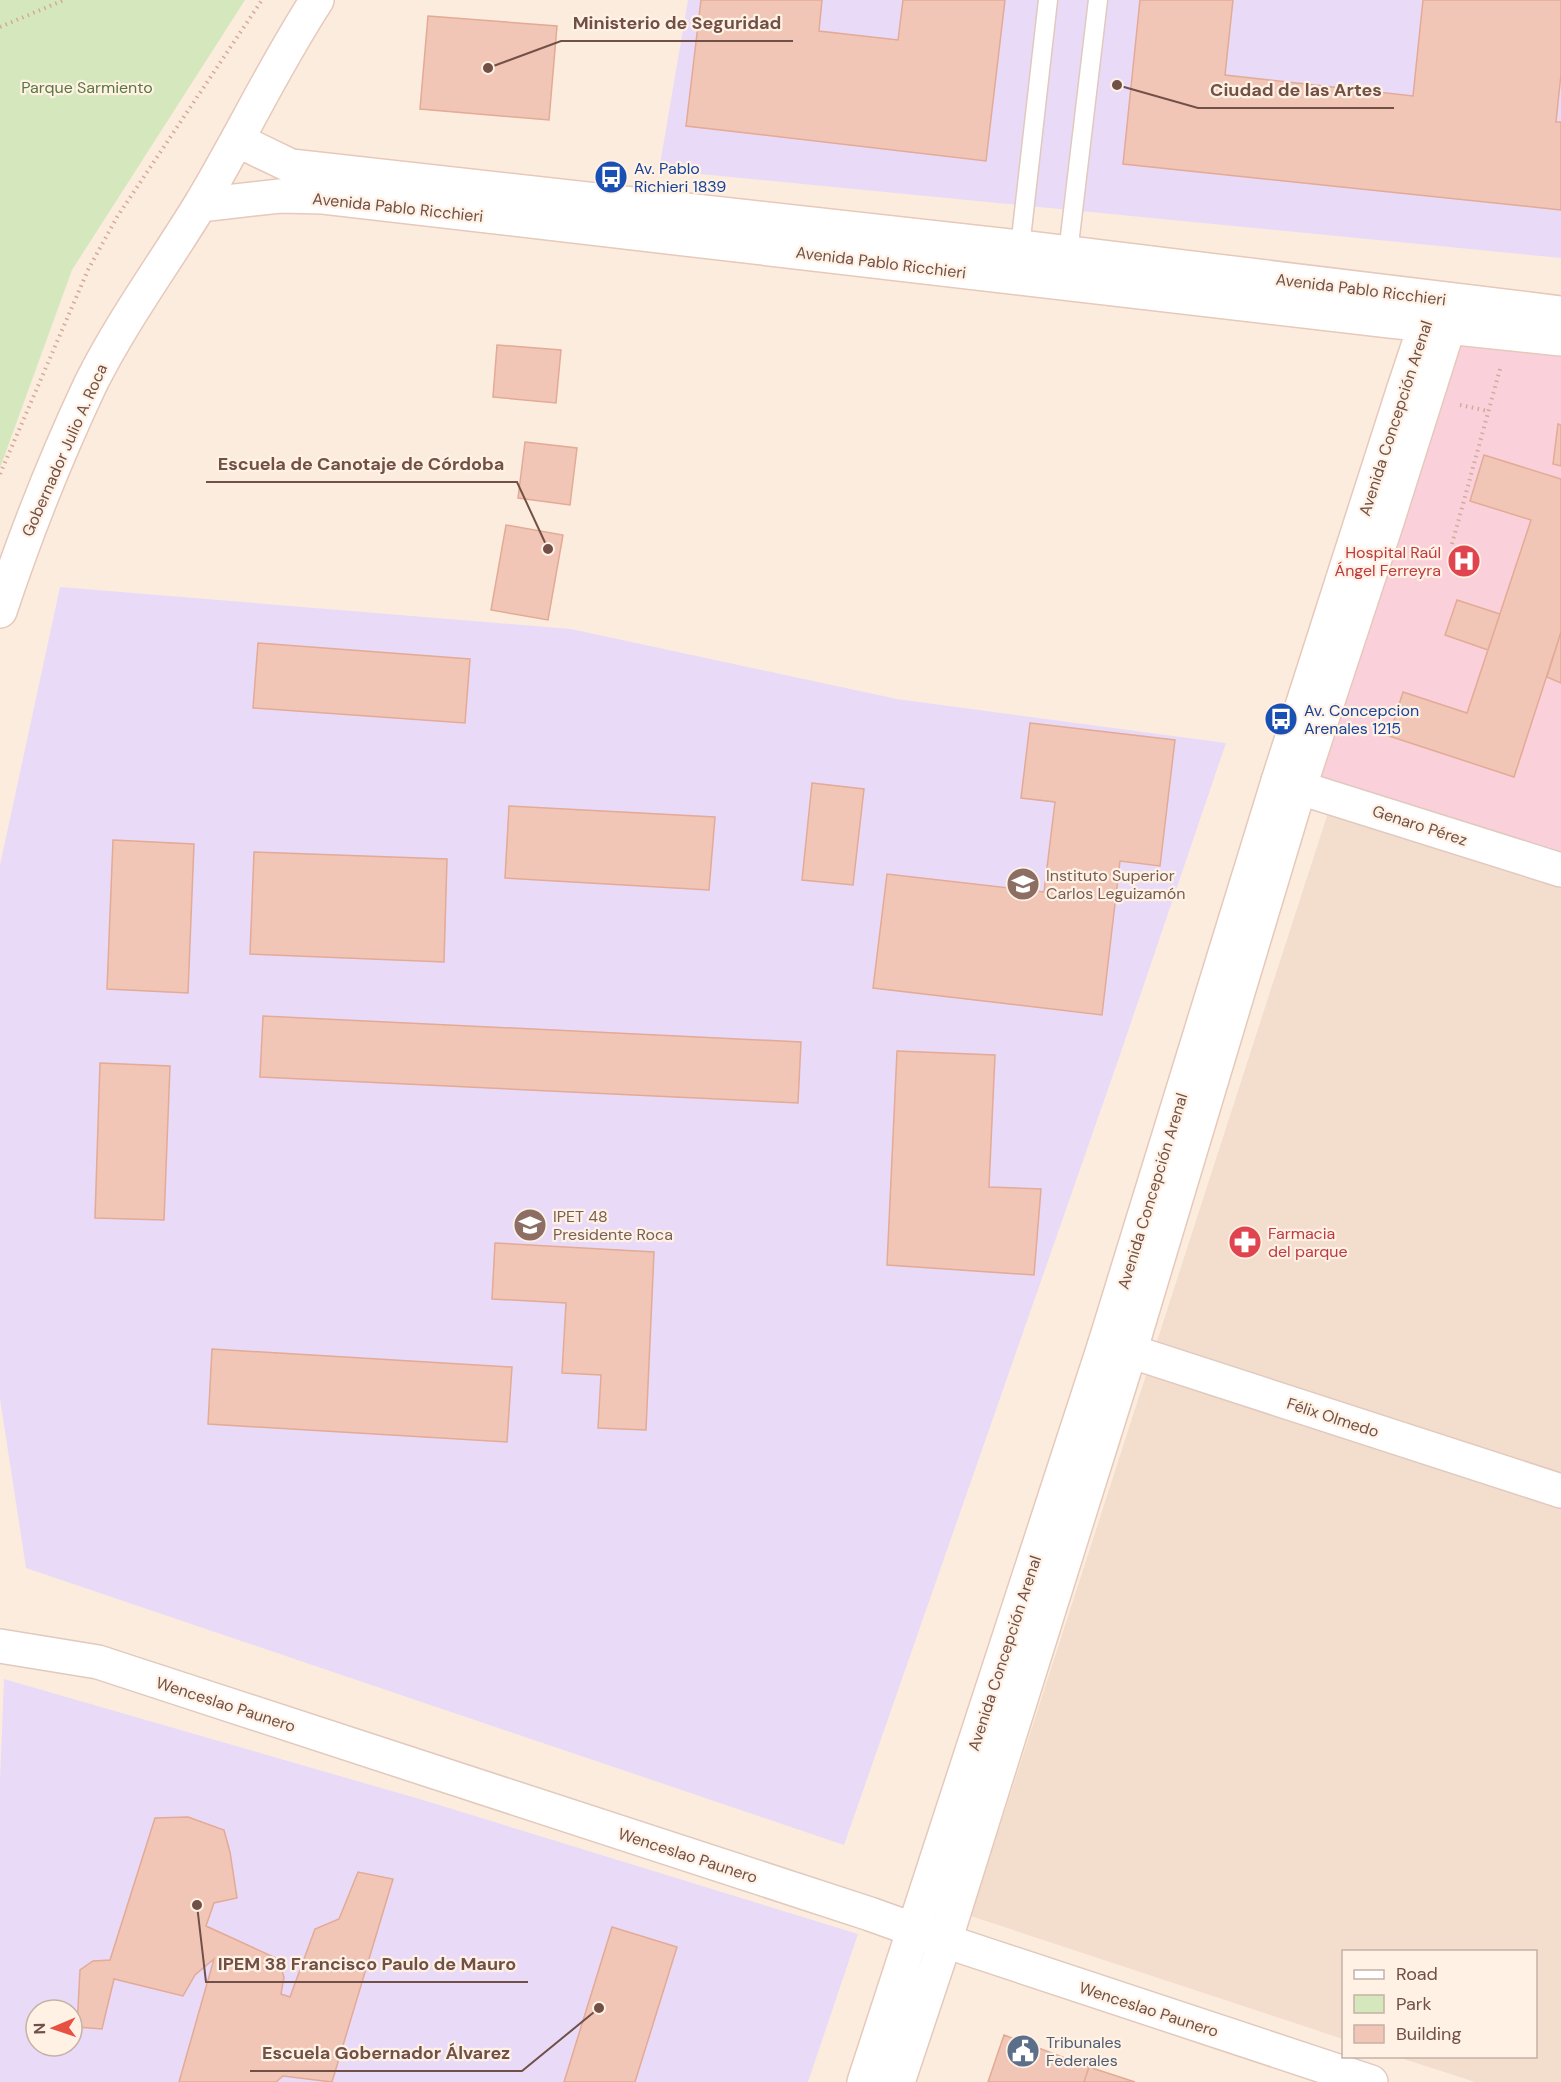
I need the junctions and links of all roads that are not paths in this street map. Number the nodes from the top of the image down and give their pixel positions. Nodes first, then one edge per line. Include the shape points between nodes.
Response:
1 (317, 0) edge
2 (1048, 0) edge
3 (1098, 0) edge
4 (237, 140) junction
5 (200, 205) junction
6 (1020, 248) junction
7 (1068, 253) junction
8 (1443, 313) junction
9 (1561, 313) edge
10 (1561, 339) edge
11 (0, 611) edge
12 (1289, 783) junction
13 (1561, 870) edge
14 (1117, 1348) junction
15 (1561, 1491) edge
16 (0, 1646) edge
17 (914, 1929) junction
18 (945, 1941) junction
19 (864, 2082) edge
20 (898, 2082) edge
21 (1371, 2082) edge

1 - 4 main road
2 - 6 lane
3 - 7 lane
4 - 5 main road, Gobernador Julio A. Roca
4 - 6 main road, Avenida Pablo Ricchieri via 291,166
5 - 8 main road, Avenida Pablo Ricchieri via 280,196 323,197
5 - 11 main road, Gobernador Julio A. Roca via 92,382 29,525
6 - 7 main road, Avenida Pablo Ricchieri
7 - 8 main road, Avenida Pablo Ricchieri
8 - 9 main road, Avenida Pablo Ricchieri
8 - 10 main road, Avenida Pablo Ricchieri via 1510,333
8 - 12 main road, Avenida Concepción Arenal
12 - 13 main road, Genaro Pérez
12 - 14 main road, Avenida Concepción Arenal
14 - 15 main road, Félix Olmedo
14 - 17 main road, Avenida Concepción Arenal
14 - 18 main road, Avenida Concepción Arenal
16 - 17 main road, Wenceslao Paunero via 98,1662
17 - 18 main road, Wenceslao Paunero
17 - 19 main road, Avenida Concepción Arenal
18 - 20 main road, Avenida Concepción Arenal
18 - 21 main road, Wenceslao Paunero

